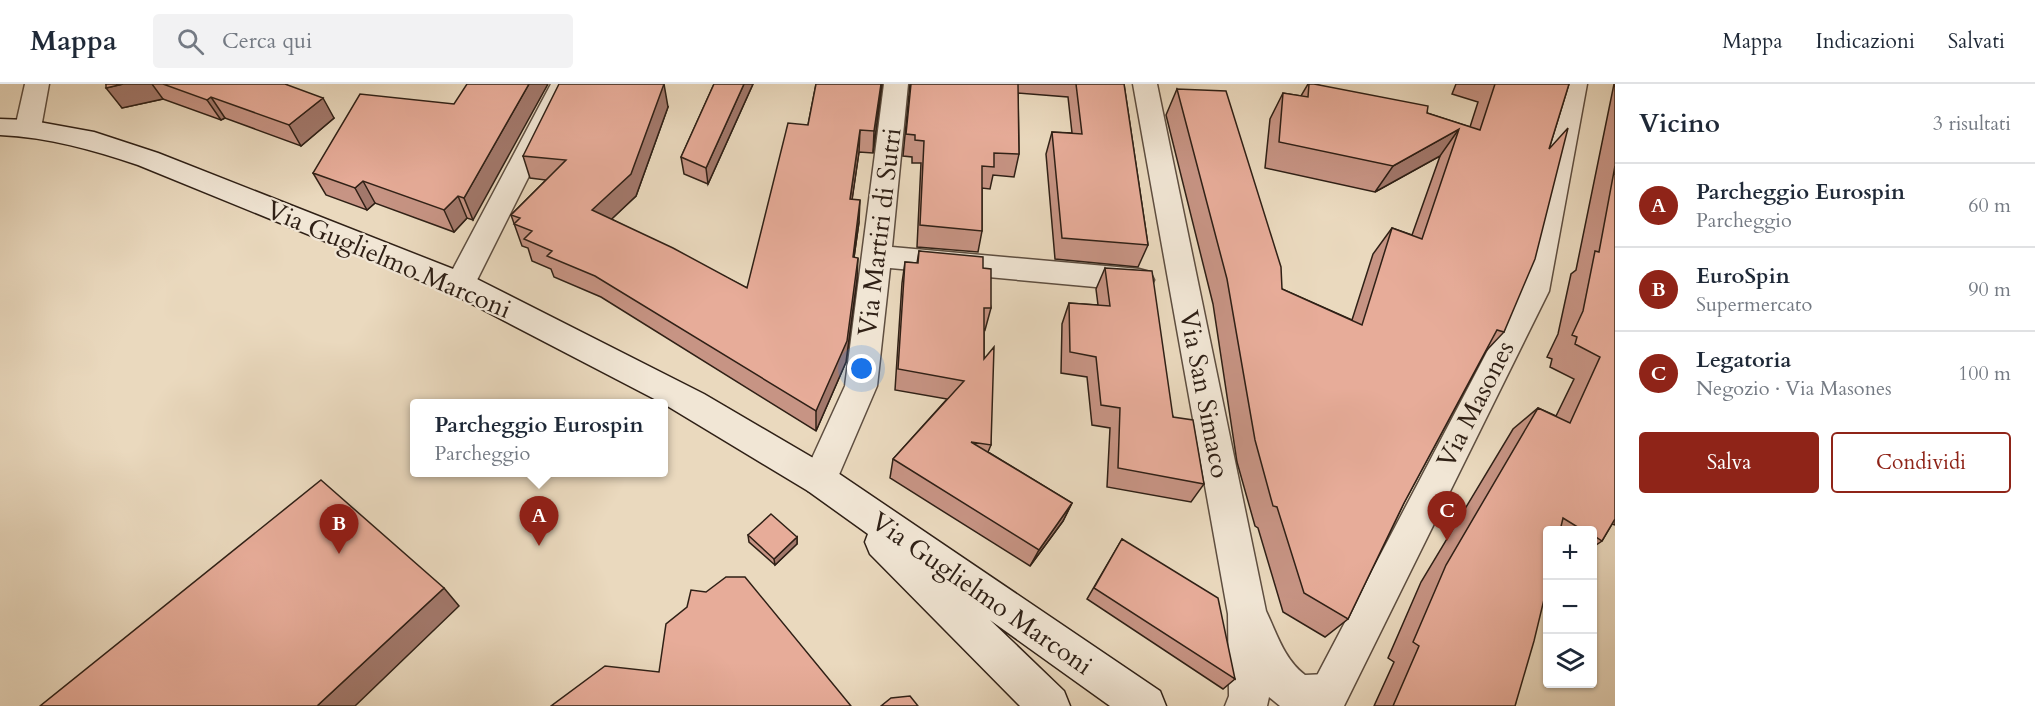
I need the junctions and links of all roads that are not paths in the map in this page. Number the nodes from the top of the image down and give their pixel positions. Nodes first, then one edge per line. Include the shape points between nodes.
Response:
1 (37, 84) edge
2 (563, 84) edge
3 (896, 84) edge
4 (1145, 84) edge
5 (1575, 84) edge
6 (0, 127) edge
7 (28, 128) junction
8 (876, 256) junction
9 (1140, 280) edge
10 (460, 284) junction
11 (820, 480) junction
12 (1247, 614) junction
13 (1324, 700) edge
14 (1048, 706) edge
15 (1145, 706) edge
16 (1246, 706) edge

1 - 7 street
2 - 10 street
3 - 8 street, Via Martiri di Sutri
4 - 12 street, Via San Simaco
5 - 13 street, Via Masones via 1533,291
6 - 7 street, Via Guglielmo Marconi
7 - 10 street, Via Guglielmo Marconi via 94,141 148,159
8 - 9 street
8 - 11 street, Via Martiri di Sutri via 861,386
10 - 11 street, Via Guglielmo Marconi via 692,404
11 - 14 street, Via Guglielmo Marconi
11 - 15 street, Via Guglielmo Marconi
12 - 13 street via 1273,669 1287,687
12 - 16 street, Via San Simaco

